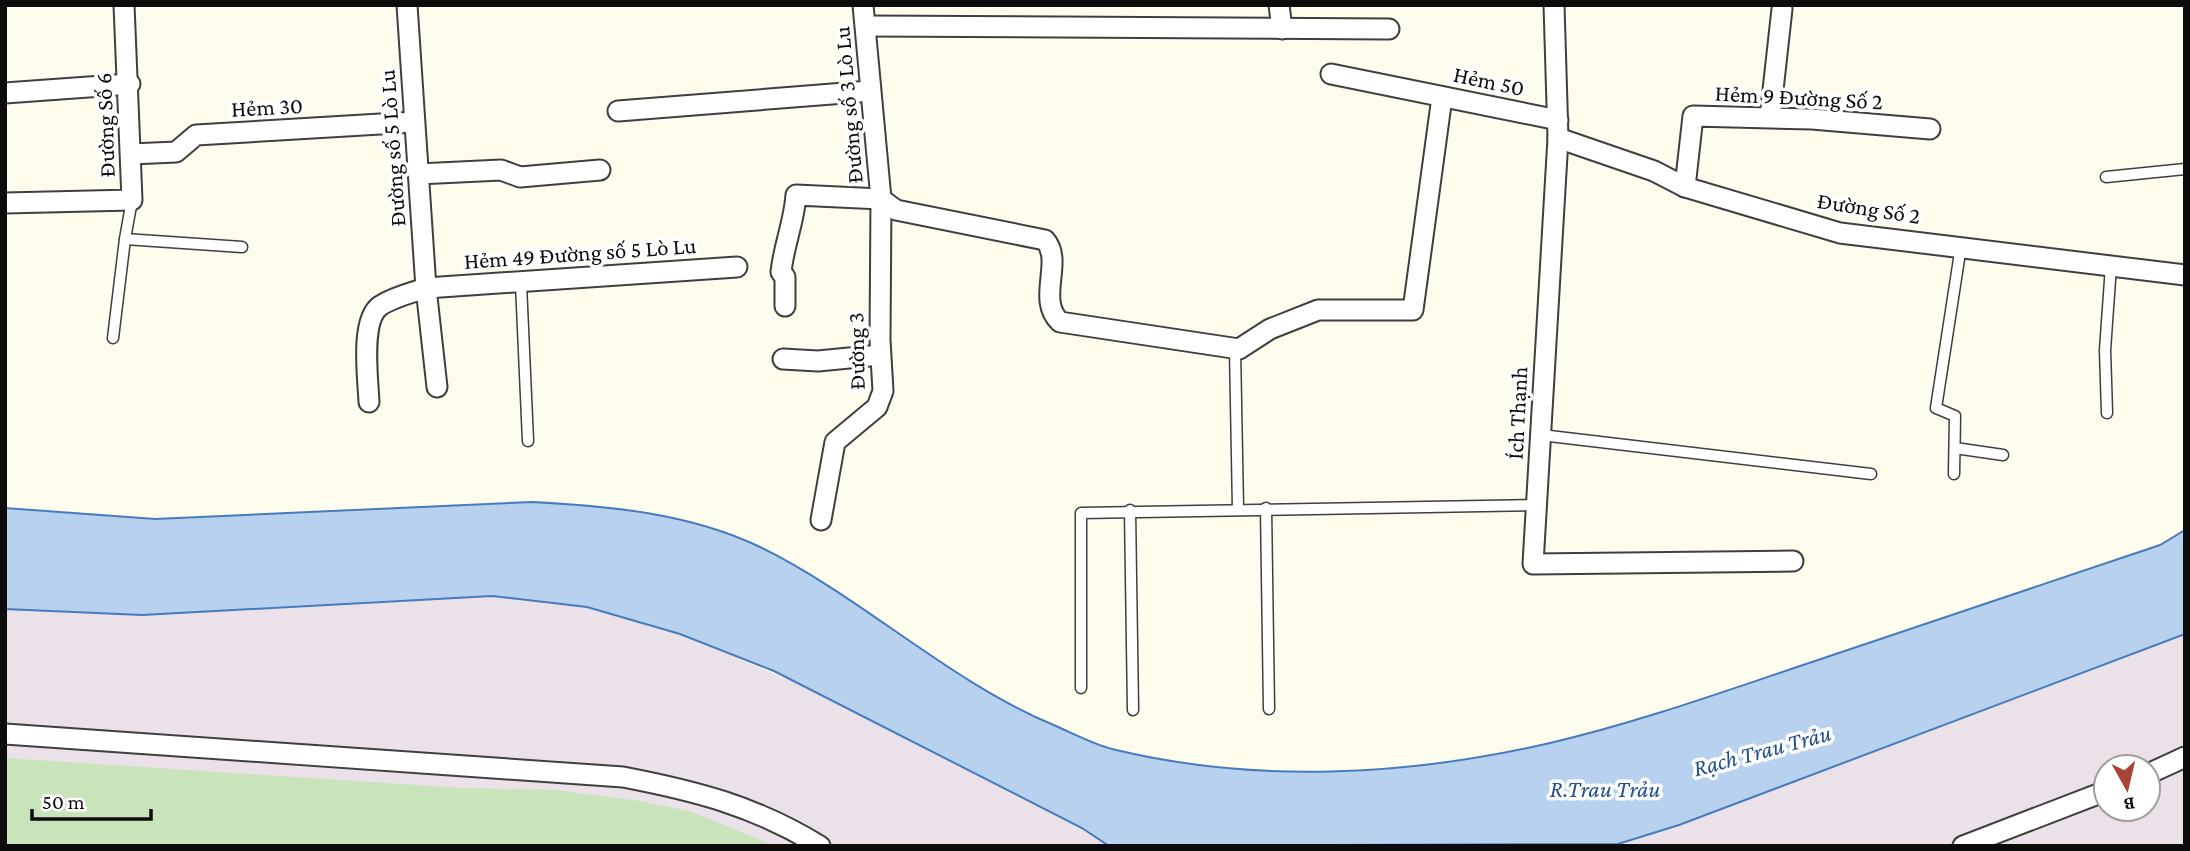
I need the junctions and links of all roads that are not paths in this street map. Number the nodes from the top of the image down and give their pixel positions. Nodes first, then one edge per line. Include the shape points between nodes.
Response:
1 (124, 5) edge
2 (407, 5) edge
3 (863, 5) edge
4 (1279, 5) edge
5 (1554, 5) edge
6 (1782, 9) dead end
7 (866, 26) junction
8 (1282, 29) junction
9 (1389, 29) dead end
10 (1331, 74) dead end
11 (130, 84) junction
12 (870, 91) junction
13 (5, 93) edge
14 (1442, 97) junction
15 (618, 111) dead end
16 (1770, 117) junction
17 (414, 122) junction
18 (1558, 129) junction
19 (1930, 130) dead end
20 (131, 154) junction
21 (2185, 169) edge
22 (600, 170) dead end
23 (418, 174) junction
24 (2106, 177) dead end
25 (1685, 187) junction
26 (132, 200) junction
27 (881, 200) junction
28 (5, 203) edge
29 (125, 239) junction
30 (1962, 245) junction
31 (242, 247) dead end
32 (2111, 266) junction
33 (737, 267) dead end
34 (2185, 275) edge
35 (521, 284) junction
36 (426, 288) junction
37 (785, 306) dead end
38 (113, 338) dead end
39 (1234, 349) junction
40 (880, 355) junction
41 (783, 359) dead end
42 (438, 387) dead end
43 (369, 402) dead end
44 (2107, 412) dead end
45 (1541, 435) junction
46 (528, 441) dead end
47 (1955, 448) junction
48 (2003, 454) dead end
49 (1871, 474) dead end
50 (1954, 474) dead end
51 (1536, 505) junction
52 (1266, 508) junction
53 (1238, 509) junction
54 (1130, 510) junction
55 (821, 520) dead end
56 (1793, 561) dead end
57 (1081, 688) dead end
58 (1269, 709) dead end
59 (1133, 710) dead end
60 (5, 734) edge
61 (2185, 757) edge
62 (2162, 768) edge
63 (2092, 796) edge
64 (820, 846) edge
65 (1963, 846) edge

1 - 11 street, Đường Số 6
2 - 17 street, Đường số 5 Lò Lu
3 - 7 street, Đường số 3 Lò Lu
4 - 8 street
5 - 18 street, Ích Thạnh
6 - 16 street
7 - 8 street
7 - 12 street, Đường số 3 Lò Lu
8 - 9 street
10 - 14 street, Hẻm 50
11 - 13 street
11 - 20 street, Đường Số 6
12 - 15 street
12 - 27 street, Đường số 3 Lò Lu
14 - 18 street, Hẻm 50
14 - 39 street via 1413,310 1318,310
16 - 19 street, Hẻm 9 Đường Số 2
16 - 25 street, Hẻm 9 Đường Số 2 via 1693,116
17 - 20 street, Hẻm 30 via 196,135 176,152
17 - 23 street, Đường số 5 Lò Lu
18 - 25 street, Đường Số 2
18 - 45 street, Ích Thạnh
20 - 26 street, Đường Số 6
21 - 24 lane
22 - 23 street via 540,177 520,177 501,170
23 - 36 street, Đường số 5 Lò Lu
25 - 30 street, Đường Số 2 via 1840,233
26 - 28 street, Đường Số 6
26 - 29 lane
27 - 37 street via 796,195 781,272
27 - 39 street via 897,210 1045,240 1051,249 1051,307 1060,322
27 - 40 street, Đường 3
29 - 31 lane
29 - 38 lane
30 - 32 street, Đường Số 2
30 - 47 lane via 1936,408 1955,416
32 - 34 street, Đường Số 2
32 - 44 lane via 2105,350
33 - 35 street, Hẻm 49 Đường số 5 Lò Lu
35 - 36 street, Hẻm 49 Đường số 5 Lò Lu
35 - 46 lane
36 - 42 street, Đường số 5 Lò Lu
36 - 43 street, Hẻm 49 Đường số 5 Lò Lu via 382,305 370,320
39 - 53 lane
40 - 41 street
40 - 55 street, Đường 3 via 881,401 835,442
45 - 49 lane
45 - 51 street, Ích Thạnh
47 - 48 lane
47 - 50 lane
51 - 52 lane
51 - 56 street, Ích Thạnh via 1533,564
52 - 53 lane
52 - 58 lane
53 - 54 lane
54 - 57 lane via 1089,510 1080,515
54 - 59 lane
60 - 64 street via 623,777 714,796 759,812
61 - 62 street
63 - 65 street

